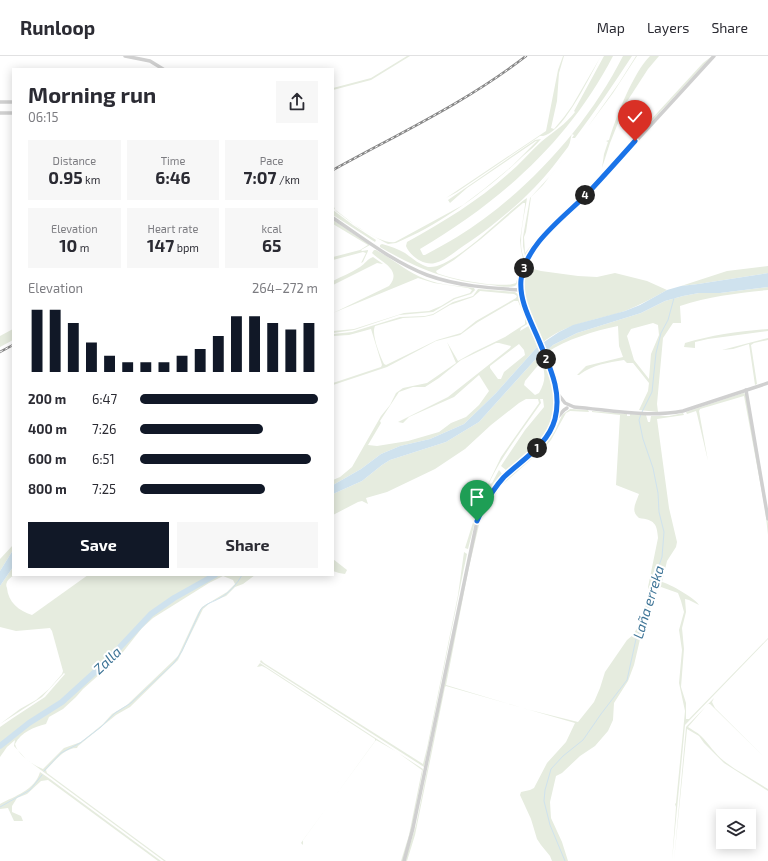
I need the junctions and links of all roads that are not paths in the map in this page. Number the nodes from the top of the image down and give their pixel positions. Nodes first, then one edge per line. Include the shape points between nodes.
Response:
1 (125, 56) edge
2 (714, 56) edge
3 (161, 68) edge
4 (0, 102) edge
5 (12, 102) edge
6 (0, 113) edge
7 (12, 113) edge
8 (334, 219) edge
9 (521, 290) junction
10 (768, 383) edge
11 (746, 390) junction
12 (557, 392) junction
13 (557, 405) junction
14 (567, 407) junction
15 (554, 423) junction
16 (768, 519) edge
17 (404, 861) edge

1 - 3 street via 150,61
2 - 9 street via 539,241 525,264
4 - 5 street
6 - 7 street
8 - 9 street via 395,259 427,275 462,284
9 - 12 street via 523,302 551,370
10 - 11 street
11 - 14 street via 671,413 653,414
11 - 16 street
12 - 13 street
12 - 14 street
13 - 14 street
13 - 15 street
14 - 15 street
15 - 17 street via 542,442 490,495 477,521

